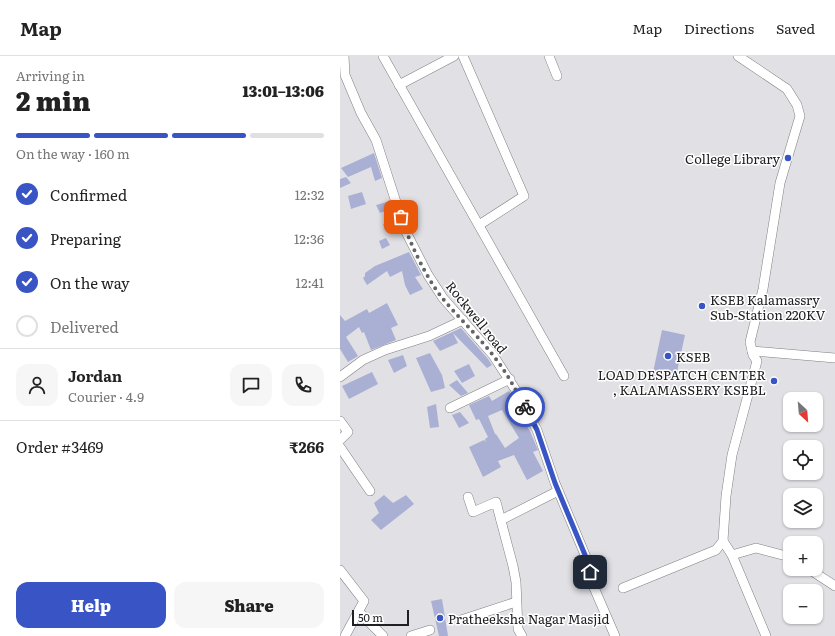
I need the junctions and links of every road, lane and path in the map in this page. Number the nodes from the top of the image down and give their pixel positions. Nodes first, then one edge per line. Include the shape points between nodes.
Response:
1 (344, 56) edge
2 (382, 56) edge
3 (454, 56) edge
4 (463, 56) edge
5 (549, 56) edge
6 (738, 56) edge
7 (557, 76) dead end
8 (399, 85) junction
9 (478, 225) junction
10 (463, 320) junction
11 (752, 351) junction
12 (835, 358) edge
13 (564, 376) dead end
14 (340, 377) edge
15 (510, 379) junction
16 (450, 408) dead end
17 (340, 421) edge
18 (340, 440) edge
19 (340, 447) edge
20 (370, 491) dead end
21 (558, 491) junction
22 (468, 497) dead end
23 (501, 520) junction
24 (722, 541) junction
25 (732, 555) junction
26 (783, 555) edge
27 (340, 570) edge
28 (819, 576) edge
29 (835, 586) edge
30 (623, 588) dead end
31 (516, 602) junction
32 (359, 612) junction
33 (461, 620) dead end
34 (430, 630) dead end
35 (345, 636) edge
36 (383, 636) edge
37 (411, 636) edge
38 (522, 636) edge
39 (615, 636) edge
40 (766, 636) edge

1 - 10 street, Rockwell road via 345,75 376,140 405,230 428,275 443,298
2 - 8 street
3 - 8 street
4 - 9 street via 524,196
5 - 7 street
6 - 11 street via 787,89 797,105 800,116 780,183 763,289 750,342
8 - 9 street
9 - 13 street
10 - 14 street via 429,336 363,360
10 - 15 street, Rockwell road
11 - 12 street
11 - 24 street via 757,361 732,455
15 - 16 street
15 - 21 street, Rockwell road via 537,430
17 - 18 street via 348,432
19 - 20 street
21 - 23 street
21 - 39 street, Rockwell road
22 - 23 street via 473,512 496,502
23 - 31 street via 516,582
24 - 25 street
24 - 30 street via 716,550
25 - 26 street via 756,548
25 - 40 street
27 - 32 street via 364,601
28 - 29 street
31 - 33 street
31 - 38 street via 518,629
32 - 35 street
32 - 36 street
34 - 37 street

